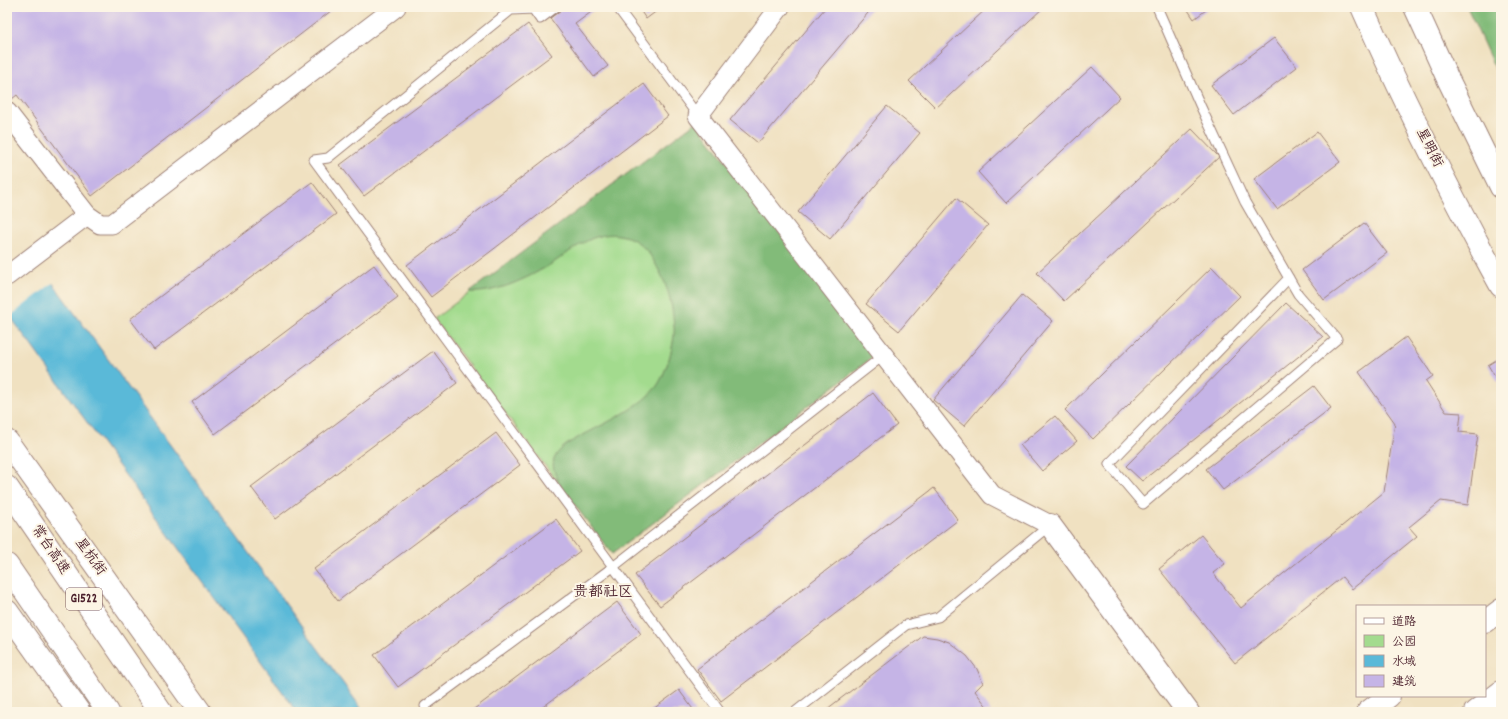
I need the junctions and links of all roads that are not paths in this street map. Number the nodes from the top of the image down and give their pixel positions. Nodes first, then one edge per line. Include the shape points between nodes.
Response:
1 (396, 7) edge
2 (556, 7) edge
3 (617, 7) edge
4 (780, 7) edge
5 (1157, 7) edge
6 (1362, 7) edge
7 (1415, 7) edge
8 (7, 112) edge
9 (698, 116) junction
10 (1501, 187) edge
11 (87, 215) junction
12 (7, 276) edge
13 (1289, 278) junction
14 (1501, 286) edge
15 (884, 355) junction
16 (7, 441) edge
17 (7, 487) edge
18 (1050, 525) junction
19 (7, 565) edge
20 (613, 567) junction
21 (7, 610) edge
22 (1501, 610) edge
23 (1486, 621) edge
24 (1501, 692) edge
25 (1388, 697) edge
26 (425, 706) dead end
27 (79, 712) edge
28 (108, 712) edge
29 (161, 712) edge
30 (200, 712) edge
31 (720, 712) edge
32 (795, 712) edge
33 (1188, 712) edge
34 (1368, 712) edge
35 (1475, 712) edge

1 - 11 street via 112,224 100,224
2 - 20 lane via 540,19 532,9 511,10 328,158 314,160
3 - 9 lane
4 - 9 street
5 - 13 lane via 1245,202
6 - 14 main road, 星明街 via 1400,91
7 - 10 main road
8 - 11 street
9 - 15 street
11 - 12 street
13 - 13 lane via 1298,294 1337,339 1142,504 1109,464
15 - 18 street via 992,495
15 - 20 lane
16 - 30 main road, 星杭街
17 - 29 main road, 常台高速 / G1522
18 - 32 lane via 938,617 906,625
18 - 33 main road
19 - 28 main road
20 - 26 lane
20 - 31 lane
21 - 27 main road
22 - 23 main road
24 - 35 main road
25 - 34 main road

